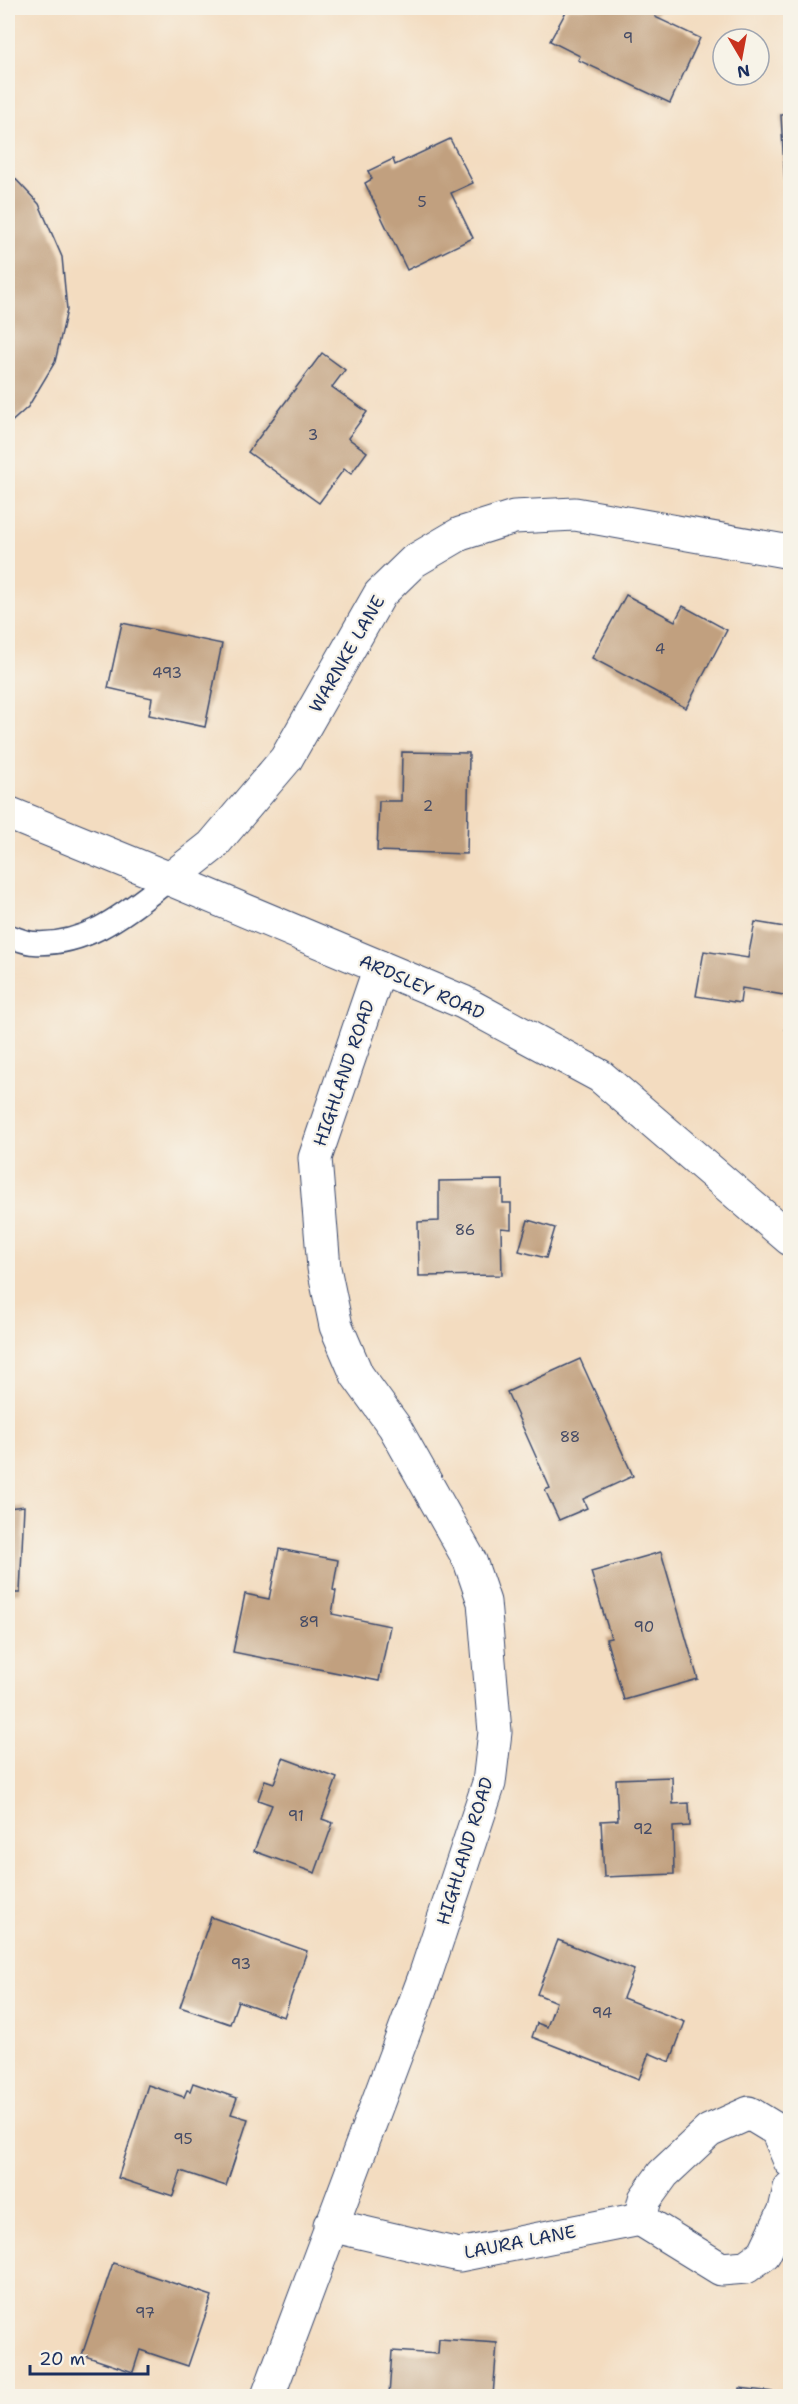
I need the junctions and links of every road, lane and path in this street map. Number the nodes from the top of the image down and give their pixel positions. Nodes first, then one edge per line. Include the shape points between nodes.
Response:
1 (790, 552) edge
2 (8, 813) edge
3 (170, 879) junction
4 (8, 936) edge
5 (380, 967) junction
6 (790, 1239) edge
7 (790, 2161) edge
8 (790, 2188) edge
9 (640, 2219) junction
10 (330, 2225) junction
11 (268, 2397) edge

1 - 3 street, WARNKE LANE via 575,514 514,518 460,534 414,561 380,594 286,759 212,846
2 - 3 street, ARDSLEY ROAD
3 - 4 lane via 112,924 68,941 33,944
3 - 5 street, ARDSLEY ROAD
5 - 6 street, ARDSLEY ROAD via 463,1002 600,1076
5 - 10 street, HIGHLAND ROAD via 315,1158 324,1268 336,1326 357,1375 394,1426 470,1561 484,1602 495,1732 489,1783 424,1979
7 - 9 street via 777,2130 748,2113 709,2131 663,2174 645,2199
8 - 9 street via 785,2210 764,2254 746,2267 721,2269
9 - 10 street, LAURA LANE via 459,2255
10 - 11 street, HIGHLAND ROAD

